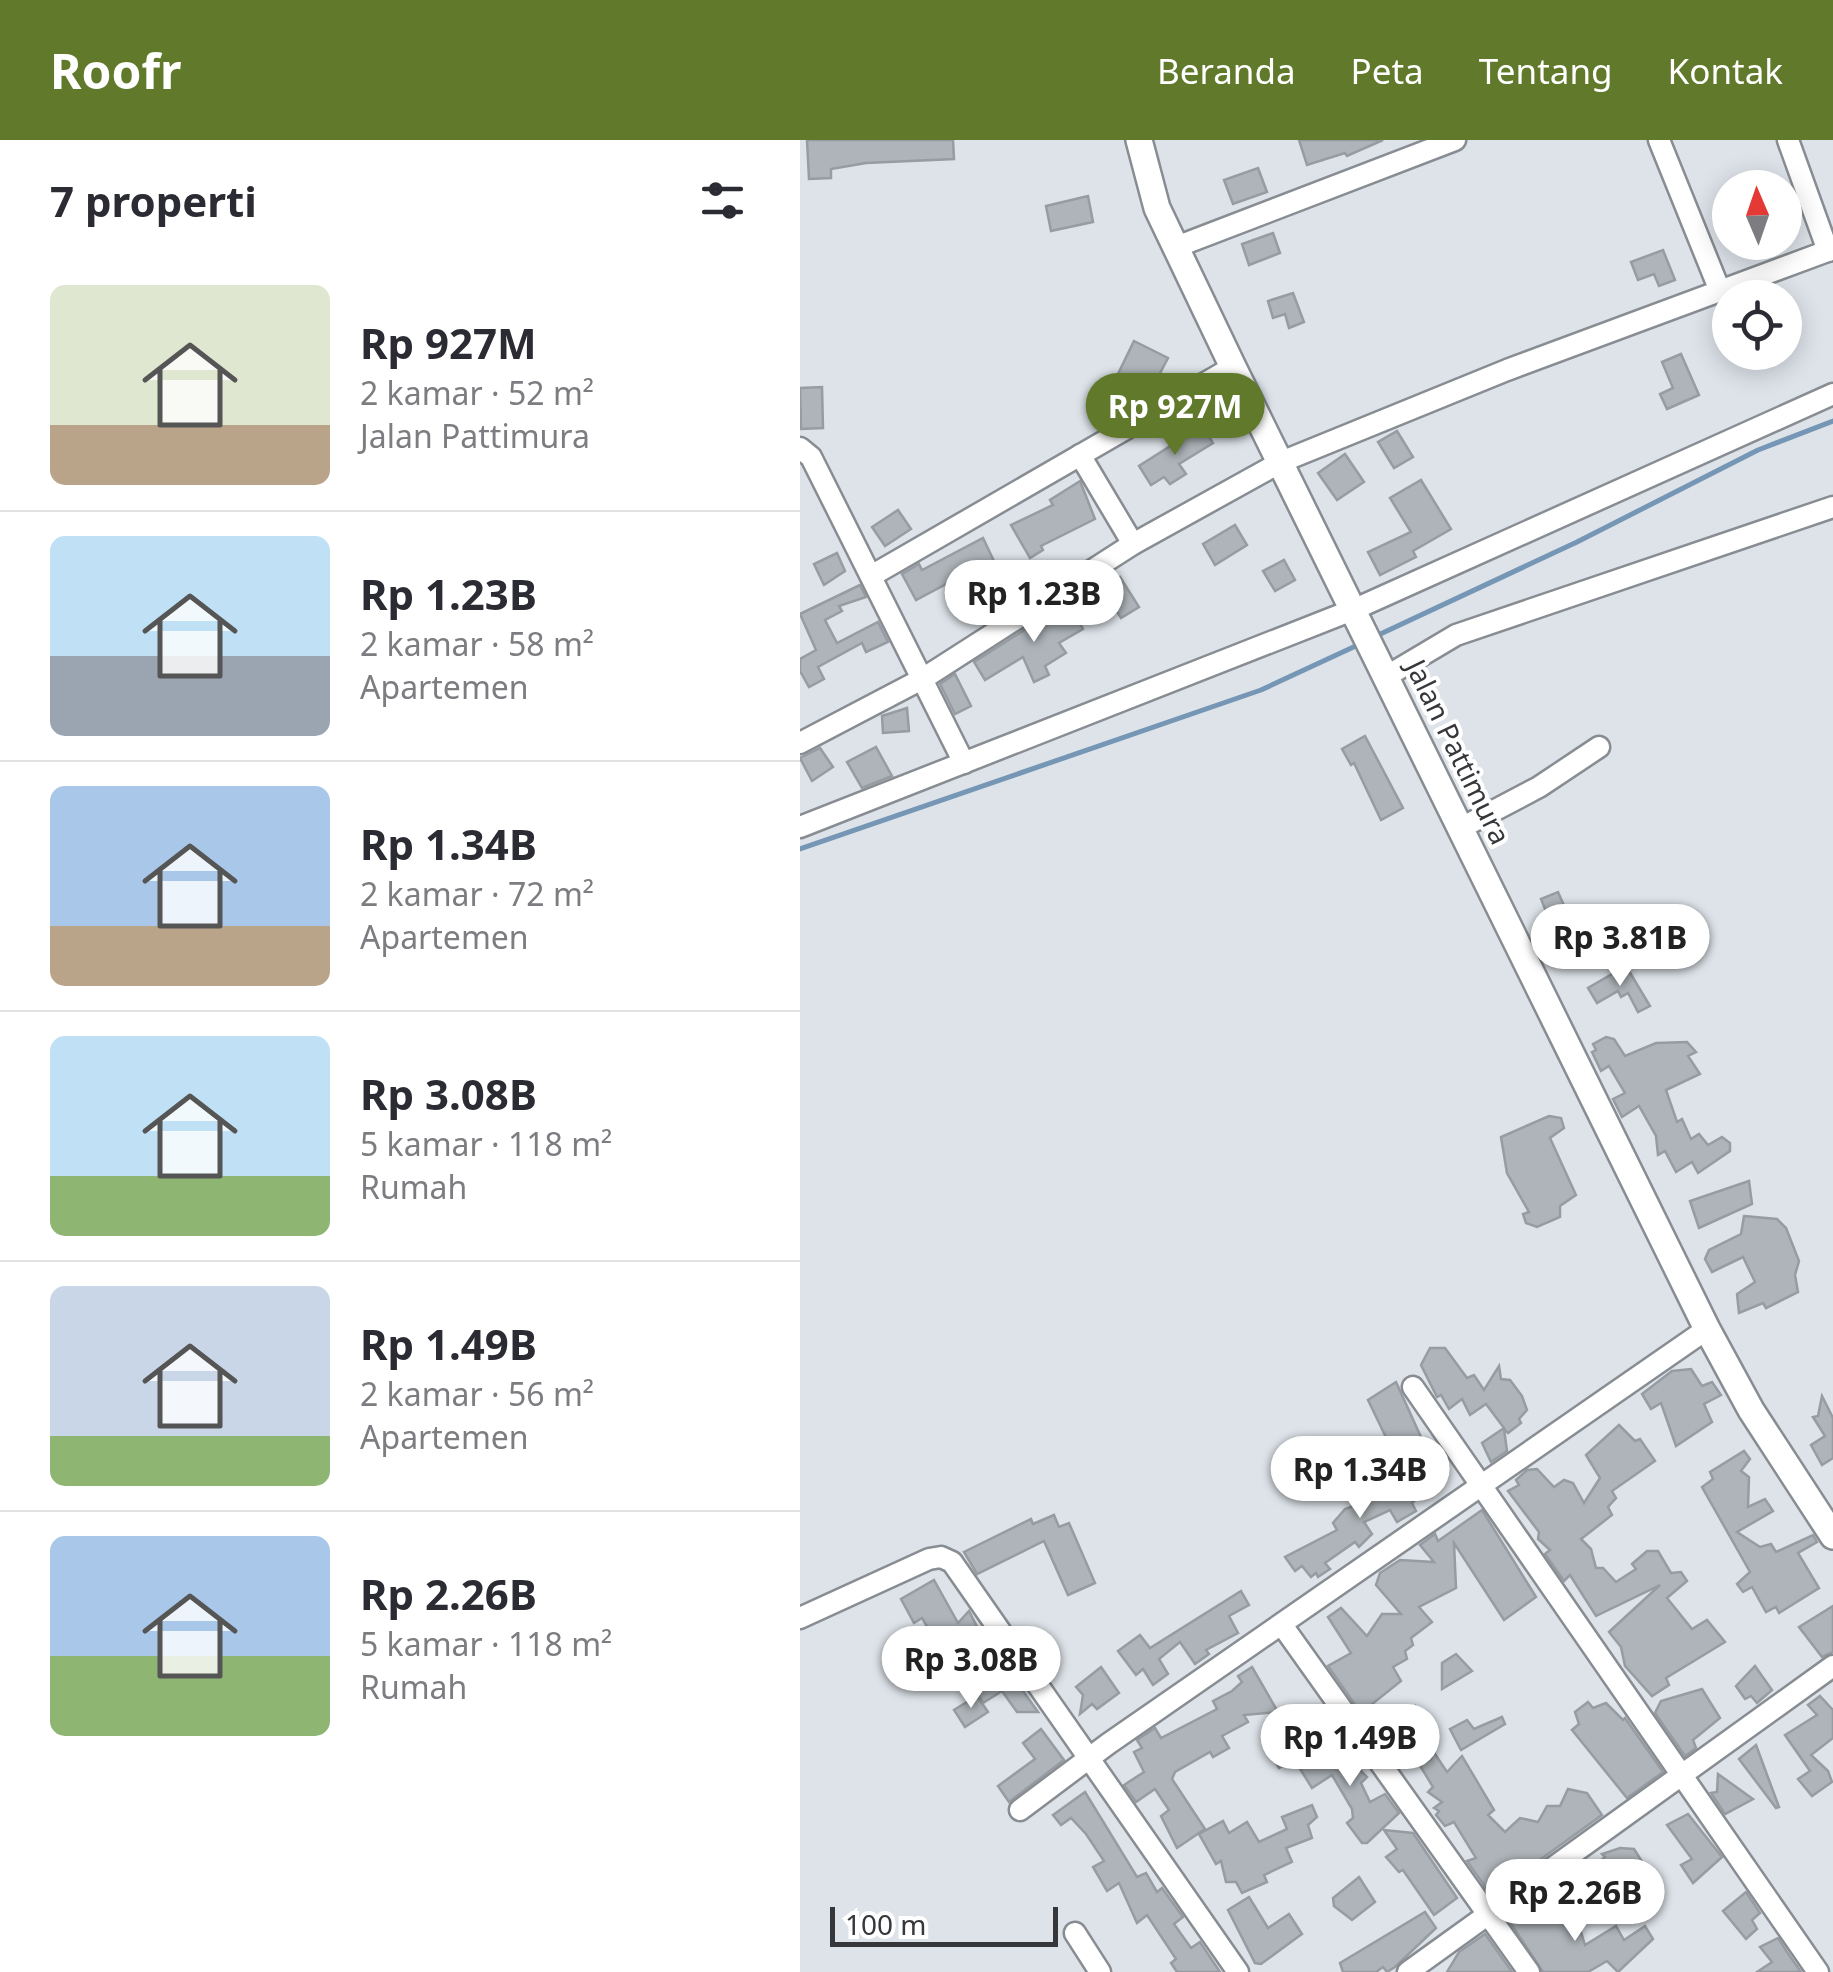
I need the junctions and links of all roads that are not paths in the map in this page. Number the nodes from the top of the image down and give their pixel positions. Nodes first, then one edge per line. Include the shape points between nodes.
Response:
1 (1138, 140) edge
2 (1455, 140) edge
3 (1659, 140) edge
4 (1788, 140) edge
5 (1413, 147) edge
6 (1176, 247) junction
7 (1830, 250) edge
8 (1716, 280) edge
9 (1750, 280) edge
10 (1712, 294) edge
11 (1233, 368) junction
12 (1833, 394) edge
13 (800, 448) edge
14 (1080, 456) junction
15 (1281, 462) junction
16 (1833, 507) edge
17 (1133, 544) junction
18 (871, 576) junction
19 (1355, 610) junction
20 (1388, 676) junction
21 (924, 678) junction
22 (800, 743) edge
23 (1599, 747) dead end
24 (964, 763) junction
25 (800, 827) edge
26 (1461, 828) junction
27 (1707, 1329) junction
28 (1413, 1387) dead end
29 (1482, 1488) junction
30 (1833, 1536) edge
31 (800, 1618) edge
32 (1282, 1625) junction
33 (1833, 1666) edge
34 (1087, 1761) junction
35 (1680, 1772) junction
36 (1020, 1810) dead end
37 (1488, 1912) junction
38 (1076, 1933) dead end
39 (1100, 1972) edge
40 (1238, 1972) edge
41 (1408, 1972) edge
42 (1529, 1972) edge
43 (1818, 1972) edge

1 - 6 main road, Jalan Pattimura via 1149,188
2 - 5 street
3 - 8 street
4 - 7 street
5 - 6 street
6 - 11 main road, Jalan Pattimura
7 - 9 street
10 - 15 street
11 - 14 street
11 - 15 main road, Jalan Pattimura
12 - 19 street
13 - 18 street via 812,457
14 - 17 street
14 - 18 street
15 - 17 street
15 - 19 main road, Jalan Pattimura
16 - 20 street via 1456,635
17 - 21 street
18 - 21 street
19 - 20 main road, Jalan Pattimura
19 - 24 street
20 - 26 main road, Jalan Pattimura
21 - 22 street
21 - 24 street
23 - 26 street
24 - 25 street
26 - 27 main road, Jalan Pattimura
27 - 29 street
27 - 30 main road, Jalan Pattimura via 1750,1410
28 - 29 street
29 - 32 street
29 - 35 street
31 - 34 street via 929,1559 947,1558
32 - 34 street
32 - 37 street
33 - 35 street
34 - 36 street
34 - 40 street
35 - 37 street
35 - 43 street
37 - 41 street
37 - 42 street
38 - 39 street

